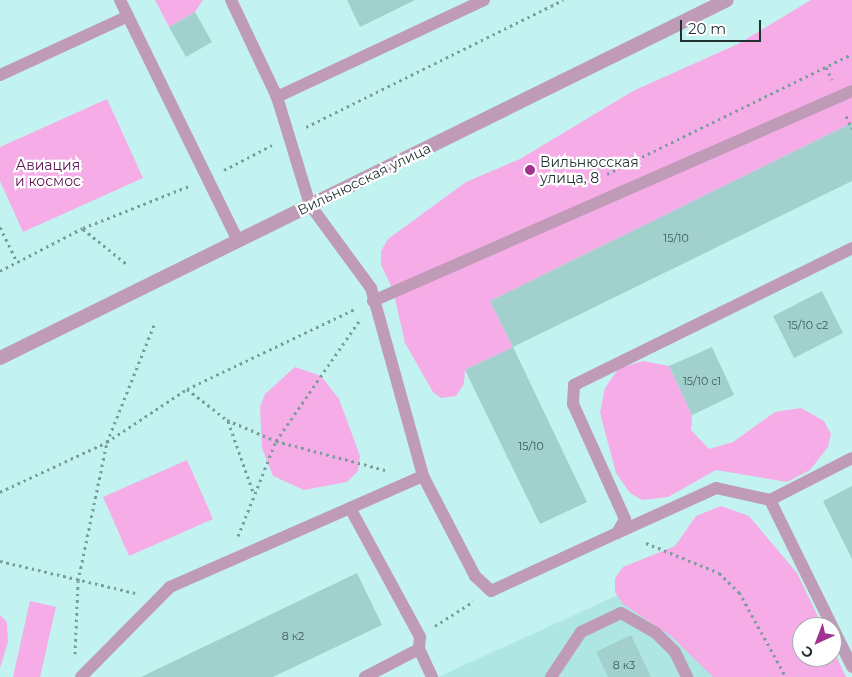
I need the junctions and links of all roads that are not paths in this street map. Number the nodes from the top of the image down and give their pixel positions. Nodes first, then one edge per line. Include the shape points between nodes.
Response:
1 (120, 0) edge
2 (231, 0) edge
3 (484, 0) edge
4 (727, 0) edge
5 (128, 16) junction
6 (0, 74) edge
7 (852, 92) edge
8 (277, 97) junction
9 (310, 205) junction
10 (238, 241) junction
11 (852, 248) edge
12 (373, 301) junction
13 (0, 358) edge
14 (852, 458) edge
15 (419, 477) junction
16 (770, 500) junction
17 (350, 508) junction
18 (617, 533) junction
19 (420, 643) junction
20 (852, 666) edge
21 (81, 677) edge
22 (365, 677) edge
23 (432, 677) edge
24 (551, 677) edge
25 (687, 677) edge

1 - 5 lane
2 - 8 lane
3 - 8 lane
4 - 9 street, Вильнюсская улица
5 - 6 lane
5 - 10 lane
7 - 12 lane
8 - 9 lane
9 - 10 street, Вильнюсская улица
9 - 12 lane via 370,288
10 - 13 street, Вильнюсская улица
11 - 18 lane via 574,385 573,404 621,504 625,519
12 - 15 lane
14 - 16 lane
15 - 17 lane
15 - 18 lane via 475,576 491,591
16 - 18 lane via 716,488
16 - 20 lane
17 - 19 lane
17 - 21 lane via 155,597
19 - 22 lane
19 - 23 lane
24 - 25 lane via 580,632 620,612 656,633 675,652

